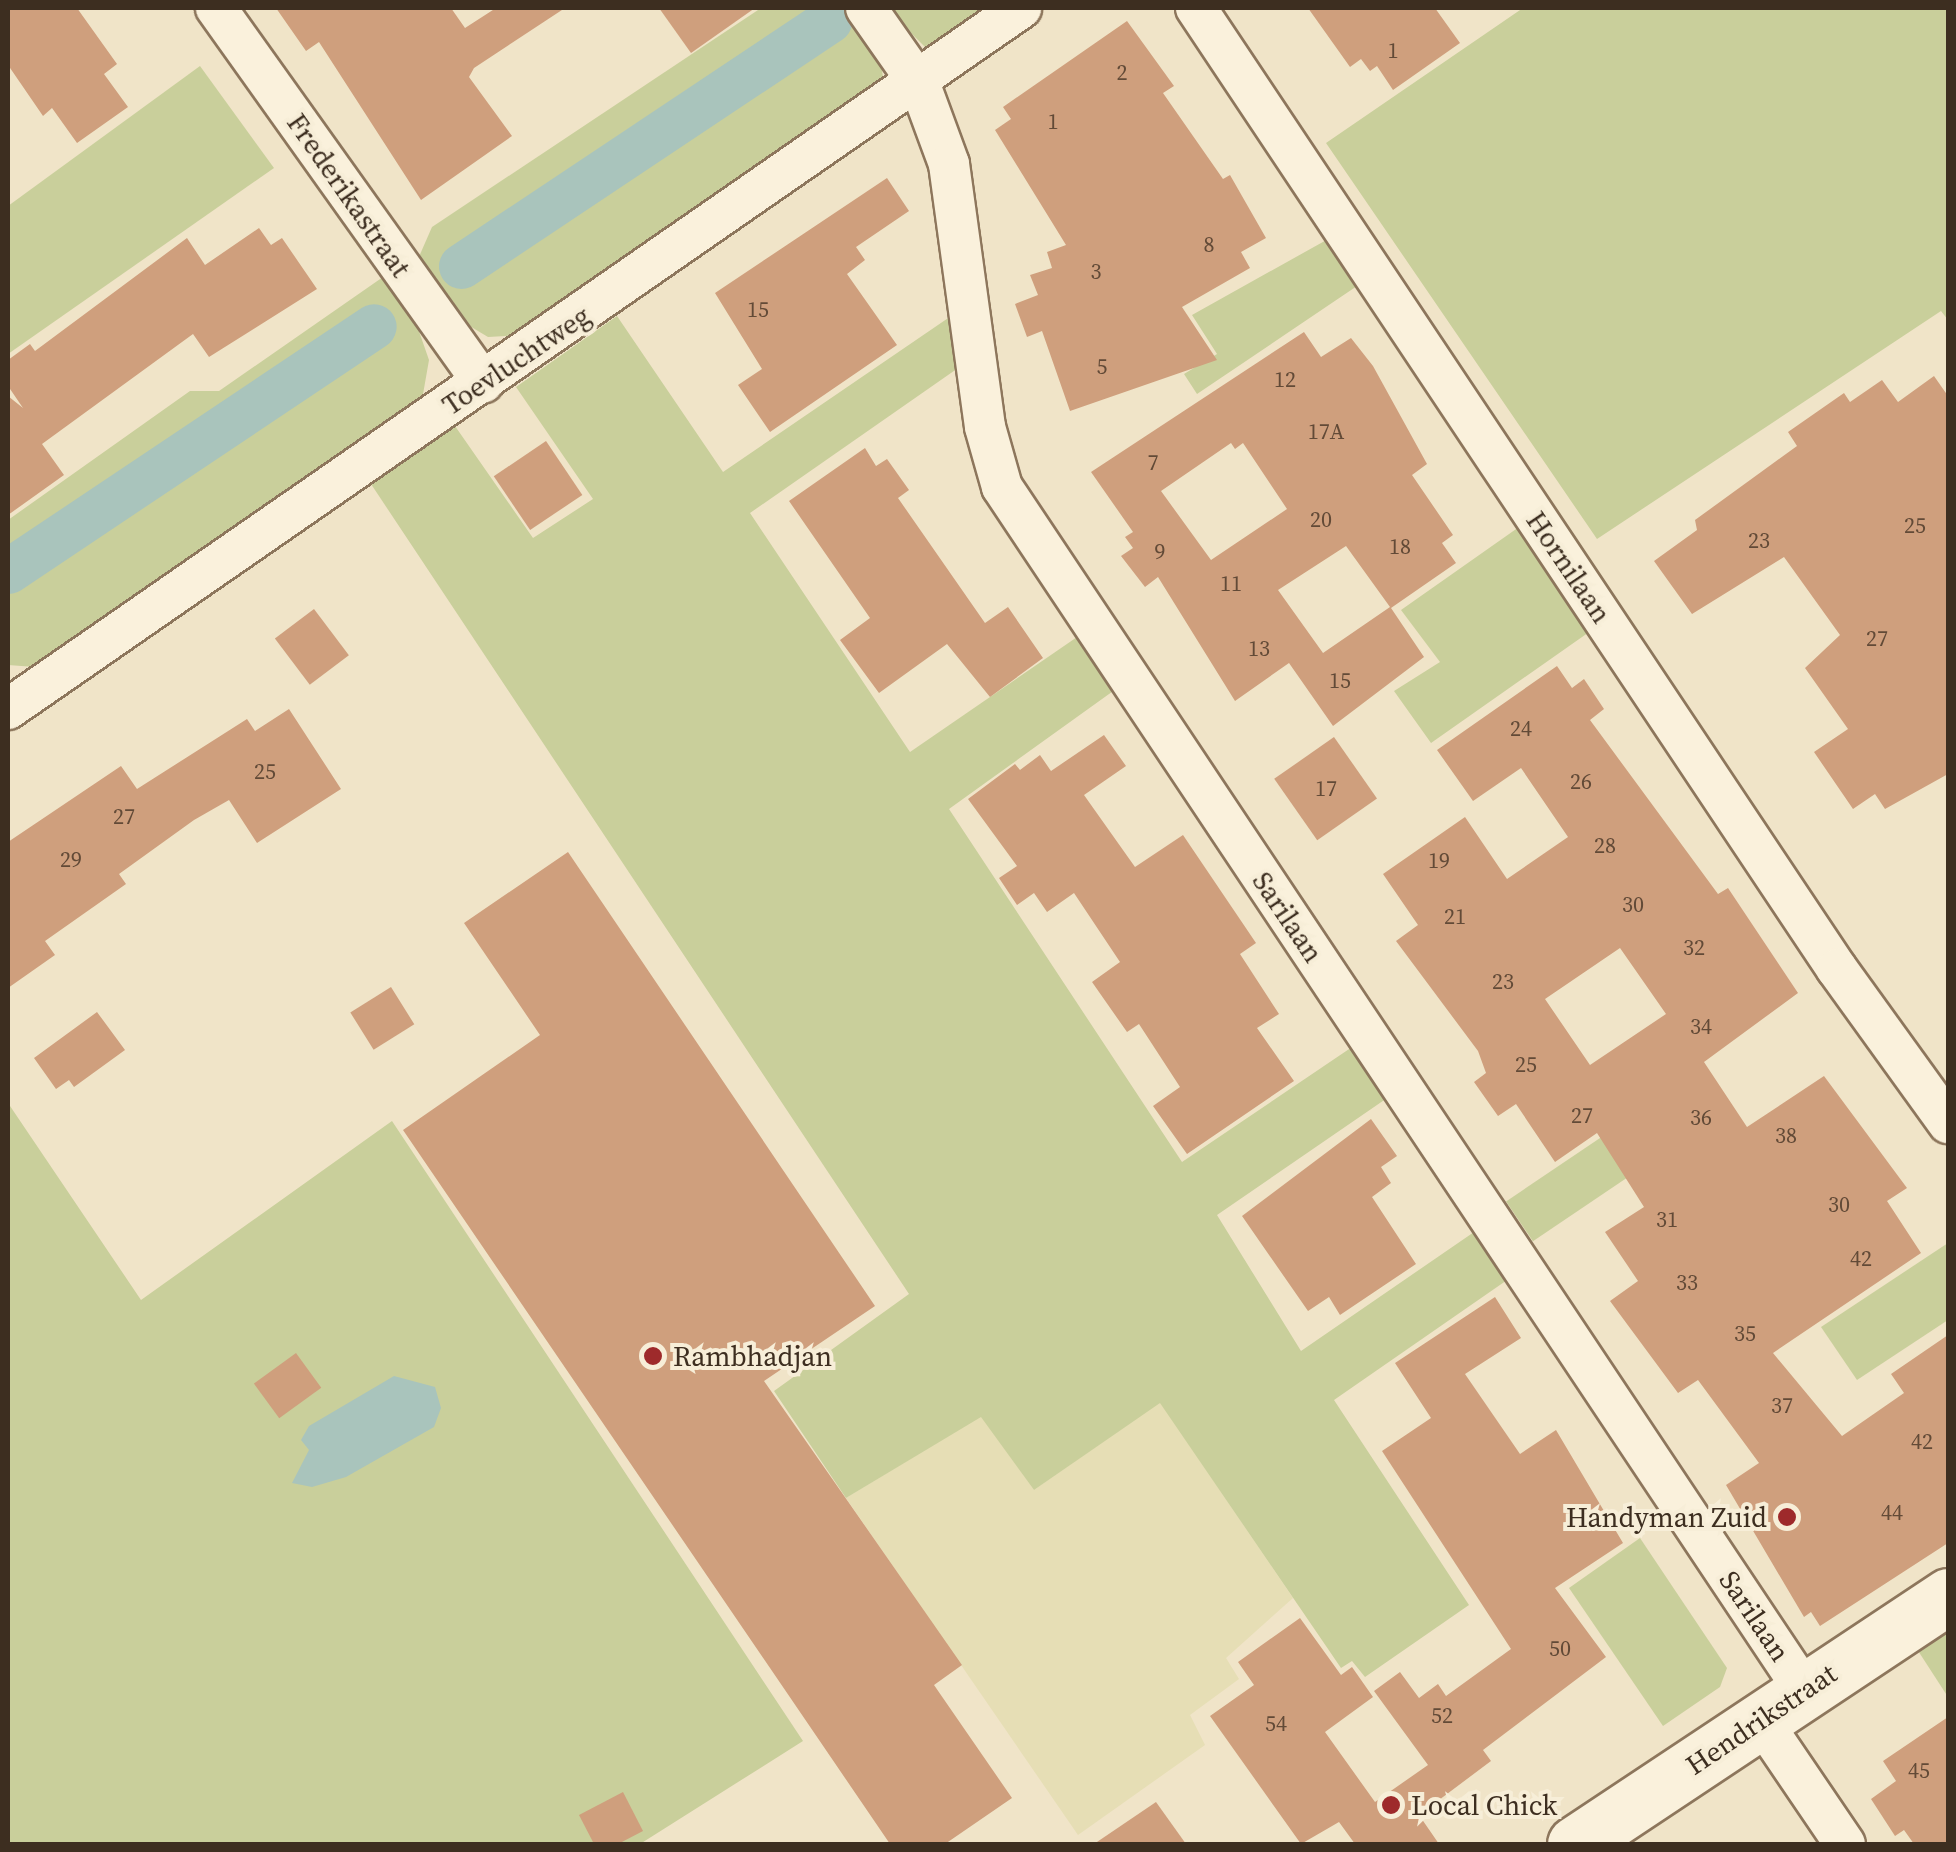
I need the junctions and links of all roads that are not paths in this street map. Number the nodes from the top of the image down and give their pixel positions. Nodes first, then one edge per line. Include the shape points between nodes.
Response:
1 (216, 8) edge
2 (866, 8) edge
3 (1022, 8) edge
4 (1196, 8) edge
5 (920, 85) junction
6 (483, 382) junction
7 (8, 709) edge
8 (1948, 1123) edge
9 (1948, 1596) edge
10 (1782, 1705) junction
11 (1574, 1844) edge
12 (1845, 1844) edge

1 - 6 street, Frederikastraat
2 - 5 street, Sarilaan
3 - 5 street, Toevluchtweg
4 - 8 street, Hornilaan via 1826,953
5 - 6 street, Toevluchtweg
5 - 10 street, Sarilaan via 949,164 985,427 1002,487
6 - 7 street, Toevluchtweg
9 - 10 street, Hendrikstraat
10 - 11 street, Hendrikstraat
10 - 12 street, Sarilaan

